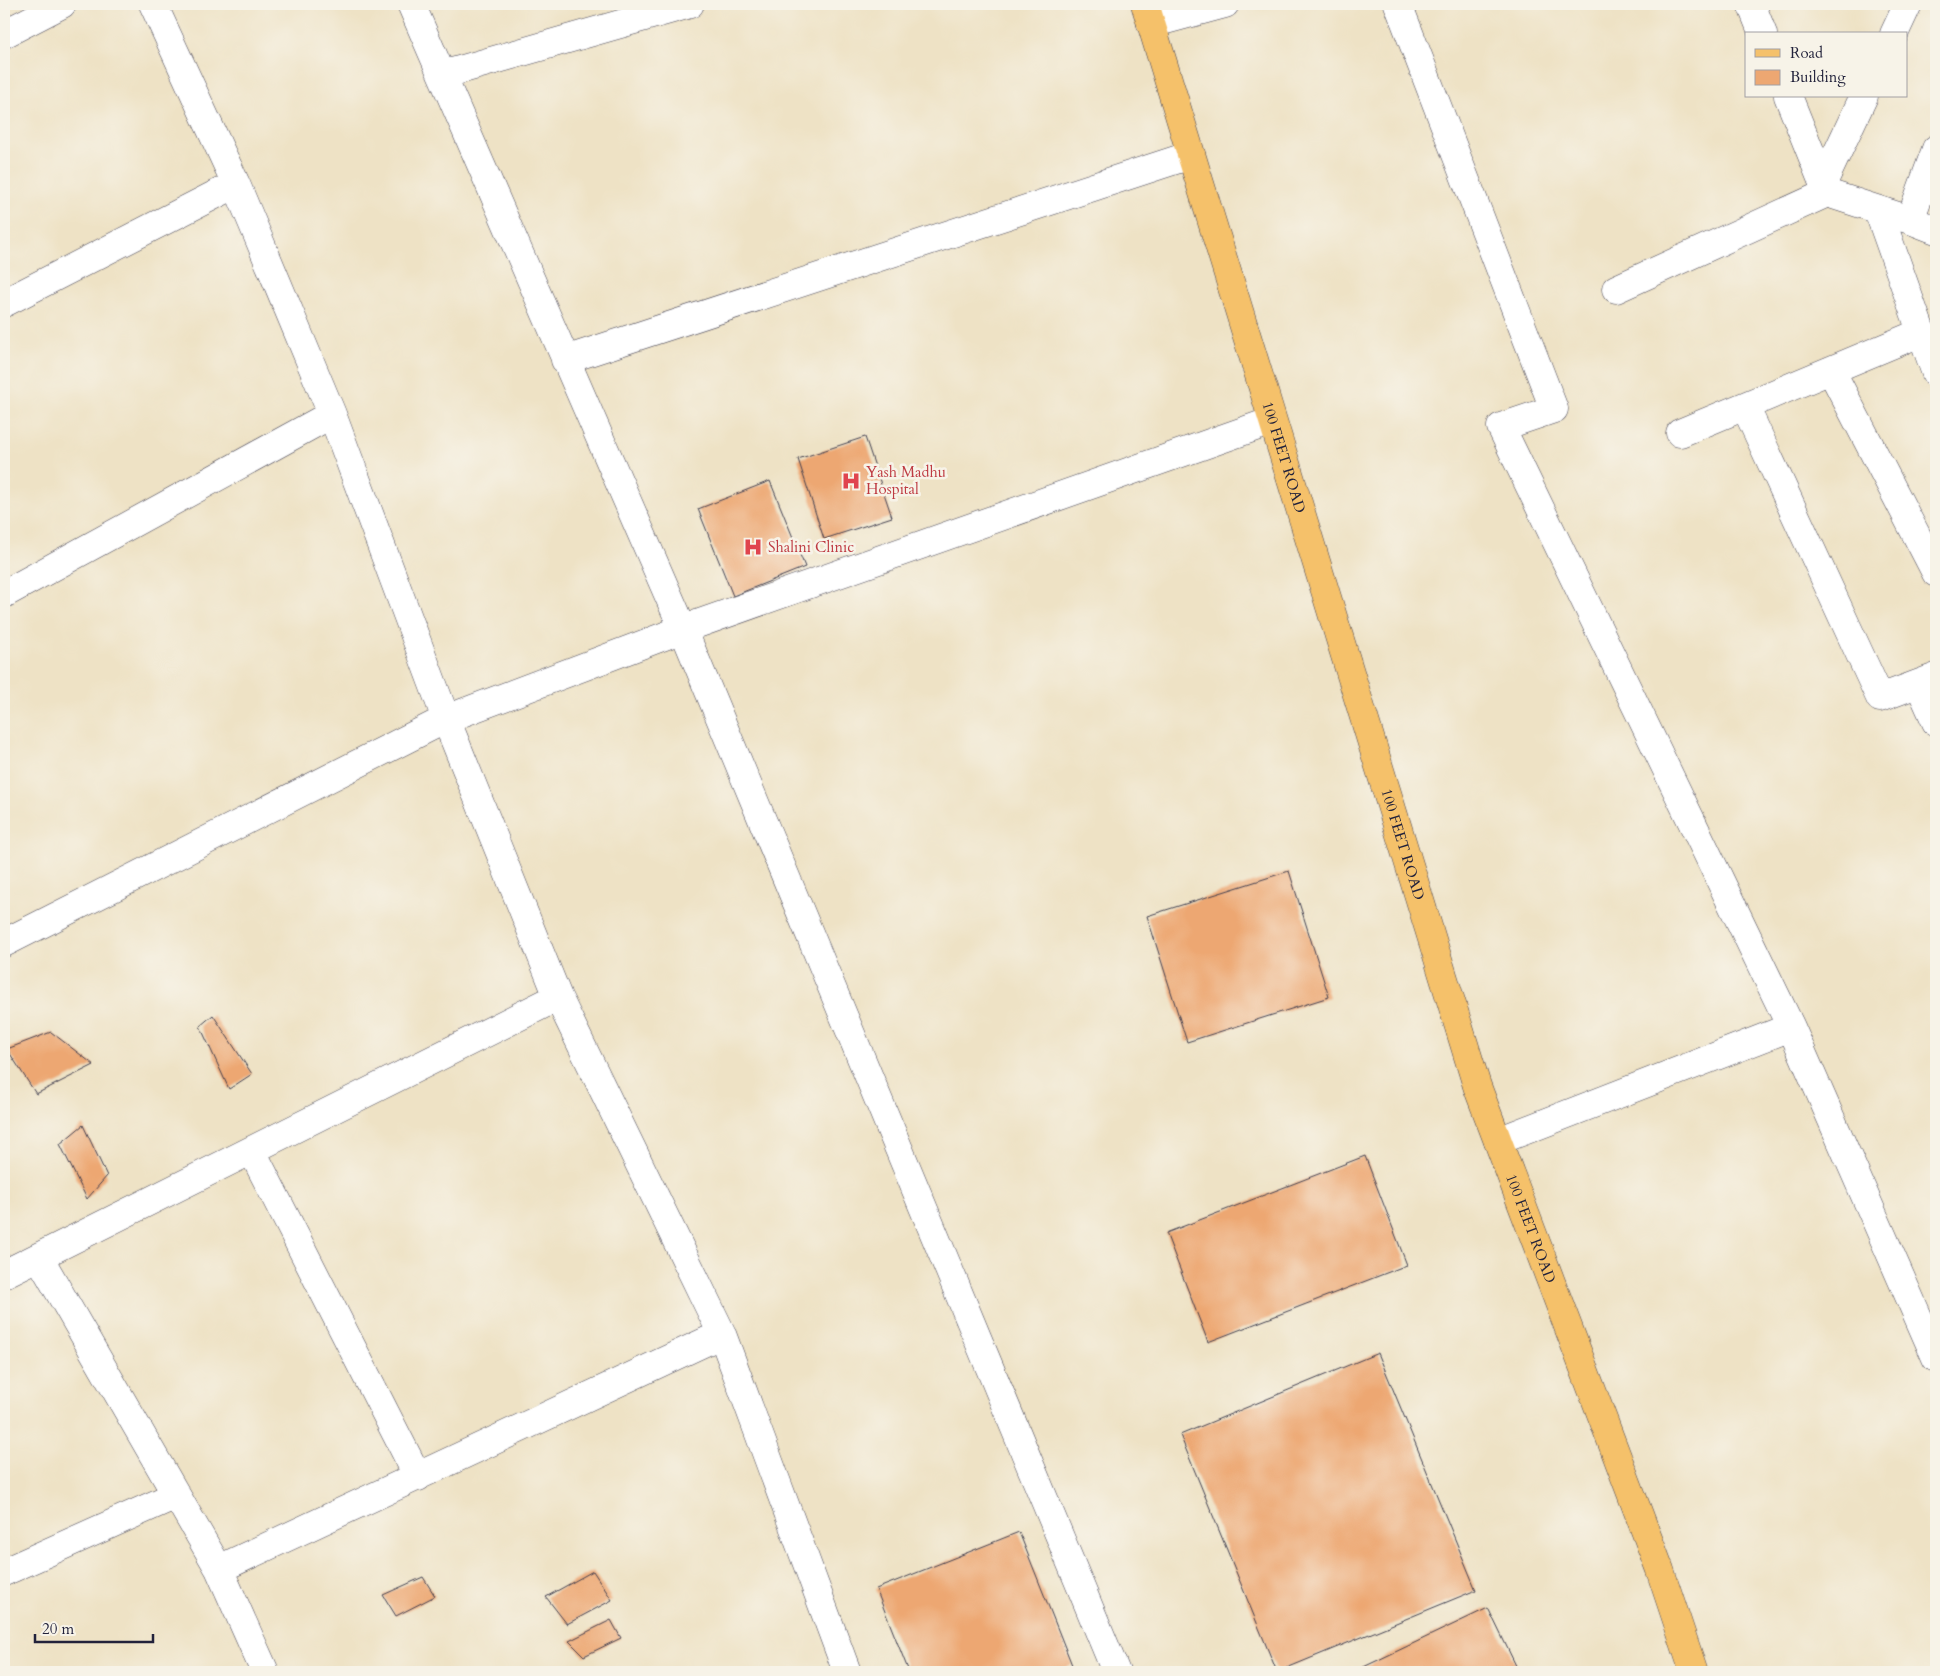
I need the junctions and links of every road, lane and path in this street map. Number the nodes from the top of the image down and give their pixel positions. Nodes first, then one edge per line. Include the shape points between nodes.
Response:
1 (62, 4) edge
2 (153, 4) edge
3 (411, 4) edge
4 (690, 4) edge
5 (1224, 4) edge
6 (1398, 4) edge
7 (1751, 4) edge
8 (1908, 4) edge
9 (1148, 14) edge
10 (1762, 32) edge
11 (1895, 32) edge
12 (4, 34) edge
13 (442, 75) junction
14 (1789, 98) edge
15 (1863, 98) edge
16 (1936, 149) edge
17 (1191, 155) junction
18 (236, 184) junction
19 (1825, 188) junction
20 (1878, 210) junction
21 (1910, 220) junction
22 (1936, 230) edge
23 (1616, 289) dead end
24 (4, 303) edge
25 (1922, 332) junction
26 (565, 360) junction
27 (1831, 370) junction
28 (1936, 374) edge
29 (1745, 406) junction
30 (332, 414) junction
31 (1272, 421) junction
32 (1680, 433) dead end
33 (1936, 573) edge
34 (4, 594) edge
35 (683, 629) junction
36 (1928, 680) edge
37 (446, 720) junction
38 (1936, 722) edge
39 (4, 943) edge
40 (558, 998) junction
41 (1791, 1027) junction
42 (1498, 1141) junction
43 (252, 1151) junction
44 (39, 1257) junction
45 (4, 1274) edge
46 (722, 1334) junction
47 (1936, 1358) edge
48 (418, 1477) junction
49 (176, 1494) junction
50 (219, 1569) junction
51 (4, 1572) edge
52 (265, 1672) edge
53 (847, 1672) edge
54 (1116, 1672) edge
55 (1694, 1672) edge

1 - 12 street
2 - 18 street
3 - 13 street
4 - 13 street
5 - 9 street
6 - 41 street via 1554,409 1501,427
7 - 10 street
8 - 11 street
9 - 17 main road, 100 FEET ROAD
13 - 26 street
14 - 19 street
15 - 19 street
16 - 21 street
17 - 26 street
17 - 31 main road, 100 FEET ROAD
18 - 24 street
18 - 30 street
19 - 20 street
19 - 23 street
20 - 21 street
20 - 25 street
21 - 22 street
25 - 27 street
25 - 28 street
26 - 35 street
27 - 29 street
27 - 33 street
29 - 32 street
29 - 36 street via 1880,698
30 - 34 street
30 - 37 street
31 - 35 street
31 - 42 main road, 100 FEET ROAD via 1477,1086
35 - 37 street
35 - 54 street
36 - 38 street
37 - 39 street
37 - 40 street
40 - 43 street
40 - 46 street
41 - 42 street
41 - 47 street
42 - 55 main road, 100 FEET ROAD via 1660,1570
43 - 44 street
43 - 48 street
44 - 45 street
44 - 49 street
46 - 48 street
46 - 53 street
48 - 50 street
49 - 50 street
49 - 51 street
50 - 52 street

